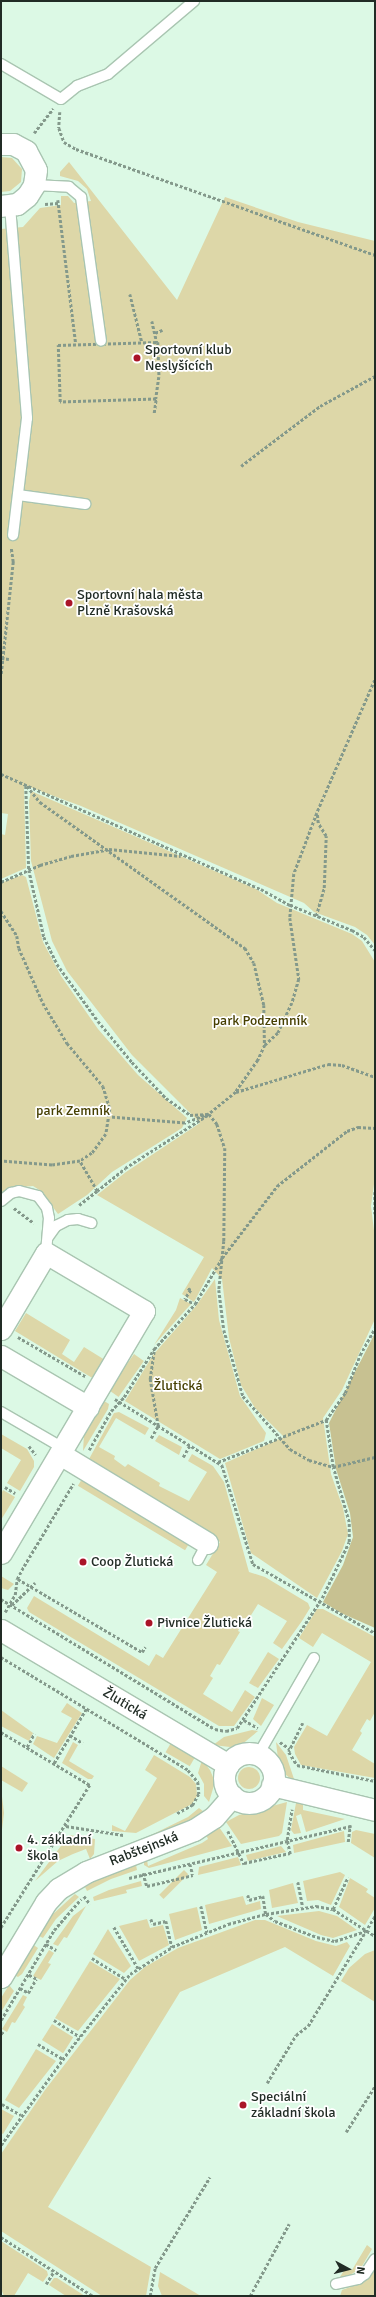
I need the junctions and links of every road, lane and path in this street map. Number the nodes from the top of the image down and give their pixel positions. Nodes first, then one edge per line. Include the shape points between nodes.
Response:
1 (194, 1) edge
2 (1, 64) edge
3 (61, 99) junction
4 (38, 128) dead end
5 (1, 144) edge
6 (34, 185) junction
7 (58, 203) dead end
8 (6, 206) edge
9 (375, 255) edge
10 (130, 294) dead end
11 (152, 321) dead end
12 (162, 330) dead end
13 (155, 333) junction
14 (101, 341) dead end
15 (142, 342) junction
16 (157, 342) junction
17 (76, 344) junction
18 (375, 376) edge
19 (156, 399) junction
20 (154, 413) dead end
21 (241, 466) dead end
22 (18, 495) junction
23 (85, 504) dead end
24 (12, 540) joint
25 (2, 658) edge
26 (9, 659) dead end
27 (1, 674) edge
28 (375, 680) edge
29 (1, 774) edge
30 (26, 786) junction
31 (317, 813) junction
32 (109, 849) junction
33 (184, 856) junction
34 (29, 870) junction
35 (1, 882) edge
36 (290, 905) junction
37 (1, 912) edge
38 (316, 916) junction
39 (375, 950) edge
40 (265, 1045) junction
41 (375, 1077) edge
42 (236, 1092) junction
43 (209, 1114) junction
44 (110, 1117) junction
45 (375, 1128) edge
46 (1, 1161) edge
47 (80, 1161) junction
48 (97, 1191) junction
49 (375, 1192) edge
50 (1, 1202) edge
51 (75, 1208) dead end
52 (10, 1211) dead end
53 (375, 1214) edge
54 (92, 1223) dead end
55 (39, 1226) dead end
56 (47, 1245) junction
57 (222, 1258) junction
58 (188, 1288) dead end
59 (8, 1302) edge
60 (195, 1304) junction
61 (2, 1328) edge
62 (375, 1328) edge
63 (154, 1349) junction
64 (1, 1356) edge
65 (98, 1389) junction
66 (120, 1402) junction
67 (88, 1407) junction
68 (1, 1412) edge
69 (326, 1420) junction
70 (158, 1426) junction
71 (151, 1438) dead end
72 (279, 1438) junction
73 (26, 1442) dead end
74 (190, 1445) junction
75 (61, 1451) junction
76 (375, 1457) edge
77 (183, 1458) dead end
78 (38, 1460) dead end
79 (218, 1462) junction
80 (333, 1467) junction
81 (82, 1468) junction
82 (202, 1551) dead end
83 (1, 1554) edge
84 (17, 1579) junction
85 (35, 1583) dead end
86 (31, 1588) junction
87 (1, 1599) edge
88 (318, 1602) junction
89 (11, 1605) junction
90 (3, 1622) edge
91 (375, 1633) edge
92 (145, 1647) dead end
93 (1, 1658) edge
94 (314, 1658) dead end
95 (86, 1709) junction
96 (303, 1723) dead end
97 (1, 1732) edge
98 (34, 1734) dead end
99 (70, 1735) junction
100 (82, 1743) dead end
101 (27, 1747) junction
102 (258, 1755) junction
103 (54, 1763) junction
104 (228, 1765) junction
105 (375, 1781) edge
106 (272, 1786) junction
107 (232, 1796) junction
108 (375, 1810) edge
109 (170, 1818) dead end
110 (350, 1825) junction
111 (66, 1826) junction
112 (356, 1826) dead end
113 (130, 1836) dead end
114 (287, 1840) junction
115 (348, 1842) dead end
116 (240, 1851) junction
117 (190, 1864) junction
118 (144, 1874) junction
119 (348, 1877) dead end
120 (125, 1879) dead end
121 (298, 1882) dead end
122 (88, 1893) dead end
123 (248, 1895) dead end
124 (84, 1896) junction
125 (90, 1904) dead end
126 (201, 1906) dead end
127 (303, 1907) junction
128 (332, 1909) junction
129 (266, 1914) junction
130 (375, 1916) edge
131 (151, 1918) dead end
132 (1, 1928) edge
133 (114, 1928) dead end
134 (366, 1931) junction
135 (206, 1932) junction
136 (375, 1936) edge
137 (46, 1944) junction
138 (172, 1946) junction
139 (56, 1950) dead end
140 (92, 1958) dead end
141 (138, 1968) junction
142 (28, 1975) junction
143 (1, 1977) edge
144 (126, 1979) junction
145 (20, 1988) junction
146 (1, 2020) edge
147 (54, 2020) dead end
148 (1, 2032) edge
149 (5, 2034) dead end
150 (80, 2037) junction
151 (38, 2044) dead end
152 (63, 2059) junction
153 (267, 2083) dead end
154 (375, 2086) edge
155 (2, 2104) dead end
156 (21, 2115) junction
157 (346, 2132) dead end
158 (2, 2140) edge
159 (1, 2144) edge
160 (210, 2177) dead end
161 (289, 2224) dead end
162 (1, 2237) edge
163 (375, 2259) edge
164 (54, 2271) junction
165 (46, 2284) dead end
166 (336, 2284) dead end
167 (93, 2296) edge
168 (150, 2296) edge
169 (250, 2296) edge

1 - 3 lane via 108,74 77,86
2 - 3 lane
3 - 4 path
3 - 9 path via 59,128 64,142 76,149
5 - 6 street via 20,147 31,157 36,170
6 - 8 street via 23,201
6 - 14 lane via 69,187 81,197
7 - 17 path
8 - 22 lane via 26,401 26,428
10 - 15 path
11 - 13 path
12 - 13 path
13 - 16 path
15 - 16 path
15 - 17 path
16 - 19 path via 159,377
17 - 19 path via 58,345 60,402
18 - 21 path via 320,406
19 - 20 path
22 - 23 lane
22 - 24 lane
24 - 25 path
25 - 26 path
25 - 27 path
28 - 31 path
29 - 30 path
30 - 32 path via 40,802
30 - 33 path
30 - 34 path
31 - 36 path via 294,874
31 - 38 path via 318,823 326,836 324,888
32 - 33 path
32 - 34 path via 71,856
32 - 40 path via 136,872 245,948 254,963 264,1005
33 - 36 path
34 - 35 path
34 - 43 path via 44,937 57,964 98,1021 166,1098 190,1115
36 - 38 path
36 - 40 path via 299,979 286,1018 278,1033
37 - 44 path via 17,936 19,948 43,1003 67,1043 107,1094
38 - 39 path via 358,933
40 - 42 path
41 - 42 path via 342,1065 328,1064
42 - 43 path
43 - 44 path via 185,1123
43 - 48 path via 125,1168
43 - 57 path via 217,1124 226,1148
44 - 47 path via 106,1134
45 - 57 path via 358,1127 347,1131 277,1186
46 - 47 path via 52,1165
47 - 48 path
48 - 51 path
49 - 53 path
50 - 56 lane via 11,1193 19,1191 38,1196 47,1208
52 - 55 path via 13,1208
54 - 56 lane via 78,1219 68,1220 56,1226
56 - 59 street
56 - 65 street via 144,1311
57 - 60 path
57 - 72 path via 219,1282 222,1320 236,1378 243,1396
58 - 60 path via 191,1290 186,1299
59 - 61 street
60 - 63 path
61 - 65 path via 91,1380
62 - 69 path via 360,1355 345,1393
63 - 66 path
63 - 70 path via 150,1379
64 - 67 street
65 - 66 path
65 - 67 street
66 - 70 path
66 - 81 path via 111,1411 85,1457
67 - 75 street
68 - 75 lane
69 - 72 path
69 - 80 path
70 - 71 path
70 - 74 path
72 - 79 path
72 - 80 path via 290,1449 309,1460
73 - 78 path
74 - 77 path
74 - 79 path
75 - 81 street
75 - 83 street
76 - 80 path
79 - 88 path via 222,1465 253,1564
80 - 88 path via 351,1538
81 - 82 street
81 - 84 path
84 - 86 path
84 - 89 path
85 - 86 path
86 - 89 path
86 - 92 path via 142,1652
87 - 89 path
88 - 89 path via 244,1720 237,1728 226,1731 215,1729
88 - 91 path
89 - 90 path
90 - 104 street, Žlutická
93 - 95 path
94 - 102 lane
95 - 99 path
95 - 109 path via 165,1755 188,1770 198,1782 199,1794 193,1805
96 - 105 path via 289,1752 297,1765
97 - 101 path
98 - 101 path
99 - 100 path
99 - 103 path
101 - 103 path
102 - 104 street via 241,1754
102 - 106 street via 271,1767
103 - 111 path via 90,1785
104 - 107 street via 224,1781
106 - 107 street via 258,1801 244,1802
106 - 108 street
107 - 143 street, Rabštejnská via 214,1817 194,1830 86,1872 58,1889 46,1902
110 - 112 path
110 - 114 path via 303,1839
110 - 115 path
111 - 113 path
111 - 132 path
114 - 116 path
114 - 116 path via 290,1853 244,1864
116 - 117 path
117 - 118 path
117 - 118 path via 193,1876 161,1884 147,1886
118 - 120 path
119 - 128 path
121 - 127 path
122 - 124 path
123 - 129 path via 249,1900 263,1896
124 - 125 path
124 - 137 path
126 - 135 path
127 - 128 path
127 - 129 path
128 - 134 path
129 - 134 path via 285,1926 326,1940 344,1940
129 - 135 path
130 - 134 path
131 - 138 path via 153,1924 166,1921
133 - 141 path
134 - 136 path
134 - 153 path via 308,2026 296,2035
135 - 138 path
137 - 139 path
137 - 142 path
138 - 141 path
140 - 144 path
141 - 144 path
142 - 145 path
142 - 145 path via 36,1979 29,1993
144 - 150 path
145 - 146 path
147 - 150 path
148 - 149 path
150 - 152 path
151 - 152 path
152 - 156 path
154 - 157 path
155 - 156 path
156 - 158 path
158 - 159 path
160 - 168 path via 155,2268
161 - 169 path
162 - 164 path
163 - 166 lane via 365,2274 358,2279
164 - 165 path
164 - 167 path

